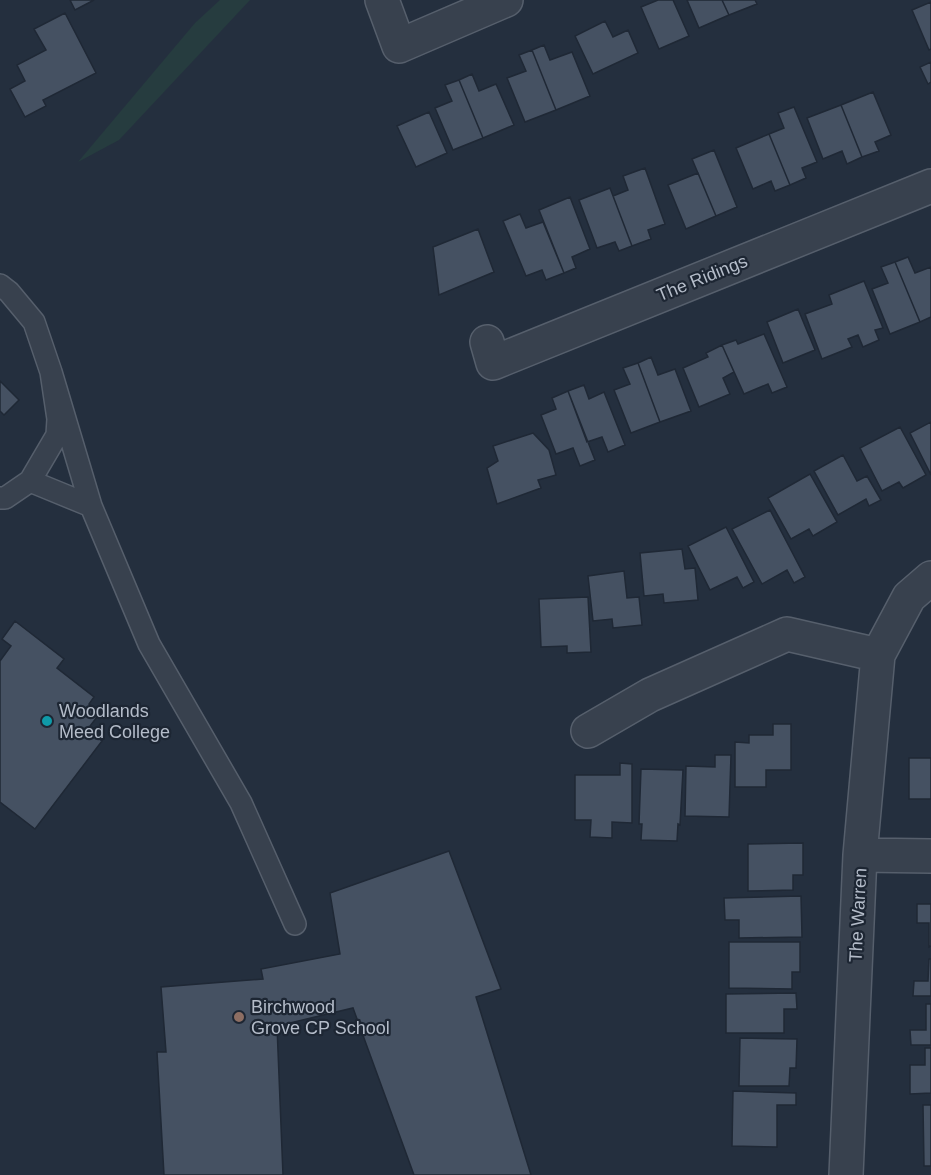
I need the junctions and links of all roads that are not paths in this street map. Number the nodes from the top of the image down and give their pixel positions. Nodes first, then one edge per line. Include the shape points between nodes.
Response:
1 (382, 0) edge
2 (506, 0) edge
3 (931, 186) edge
4 (0, 285) edge
5 (487, 342) dead end
6 (51, 372) junction
7 (30, 481) junction
8 (0, 498) edge
9 (91, 506) junction
10 (931, 578) edge
11 (878, 655) junction
12 (588, 731) dead end
13 (860, 855) junction
14 (931, 856) edge
15 (295, 924) dead end
16 (846, 1175) edge

1 - 2 street via 399,46
3 - 5 street, The Ridings via 493,363
4 - 6 lane via 34,322
6 - 7 lane via 57,435
6 - 9 lane
7 - 8 lane
7 - 9 lane
9 - 15 lane via 149,644 241,803
10 - 11 street, The Warren via 909,597
11 - 12 street via 787,634 650,695
11 - 13 street, The Warren
13 - 14 street
13 - 16 street, The Warren

